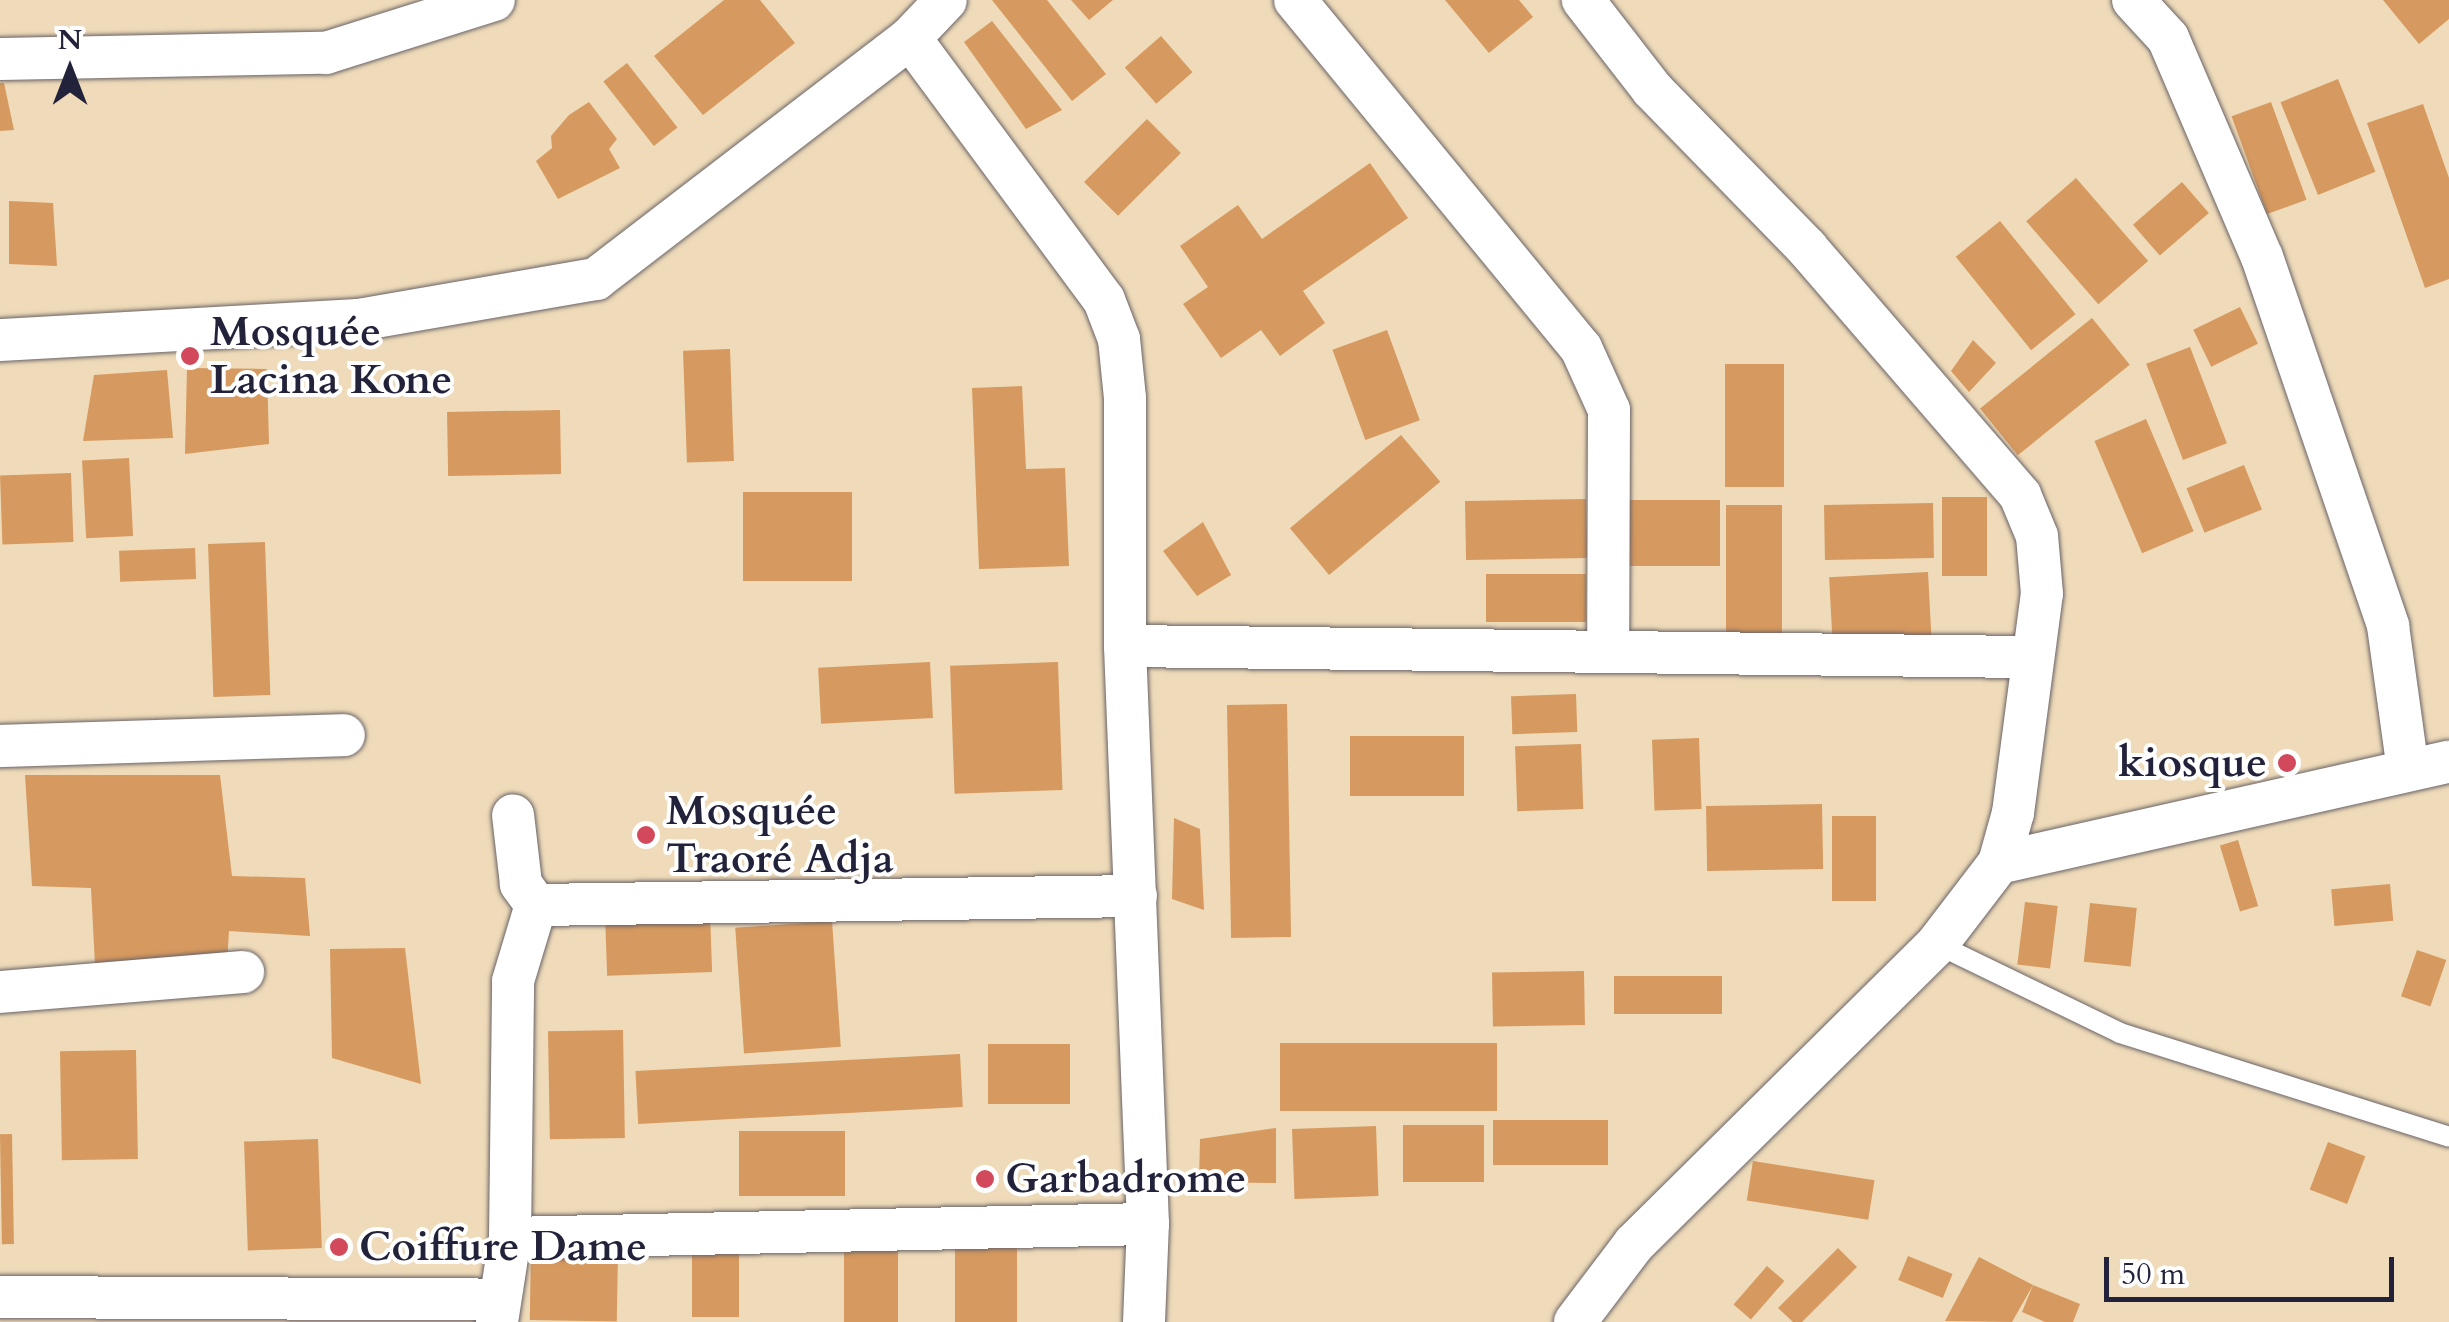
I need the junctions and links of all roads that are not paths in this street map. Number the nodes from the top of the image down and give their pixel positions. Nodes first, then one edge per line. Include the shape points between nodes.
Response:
1 (494, 0) edge
2 (946, 0) edge
3 (1296, 0) edge
4 (1583, 0) edge
5 (2133, 0) edge
6 (910, 38) junction
7 (0, 59) edge
8 (0, 340) edge
9 (1125, 646) junction
10 (1608, 652) junction
11 (2031, 657) junction
12 (344, 735) dead end
13 (0, 746) edge
14 (2429, 766) edge
15 (514, 815) dead end
16 (1999, 864) junction
17 (1136, 896) junction
18 (536, 905) junction
19 (1937, 944) junction
20 (242, 972) dead end
21 (0, 992) edge
22 (2449, 1137) edge
23 (1148, 1224) junction
24 (510, 1238) junction
25 (0, 1296) edge
26 (496, 1311) edge
27 (1144, 1322) edge
28 (1575, 1322) edge

1 - 7 street via 326,53
2 - 6 street
3 - 10 street via 1582,348 1609,410
4 - 11 street via 1652,89 1807,248 2020,495 2041,560
5 - 14 street via 2168,38 2262,257
6 - 8 street via 596,278 358,320
6 - 9 street via 1104,300 1119,339 1125,364
9 - 10 street
9 - 17 street
10 - 11 street
11 - 16 street via 2012,813
12 - 13 street
14 - 16 street
15 - 18 street via 521,884
16 - 19 street
17 - 18 street
17 - 23 street
18 - 24 street via 514,981
19 - 22 lane via 2120,1033
19 - 28 street via 1634,1244
20 - 21 street
23 - 24 street
23 - 27 street
24 - 26 street
25 - 26 street

